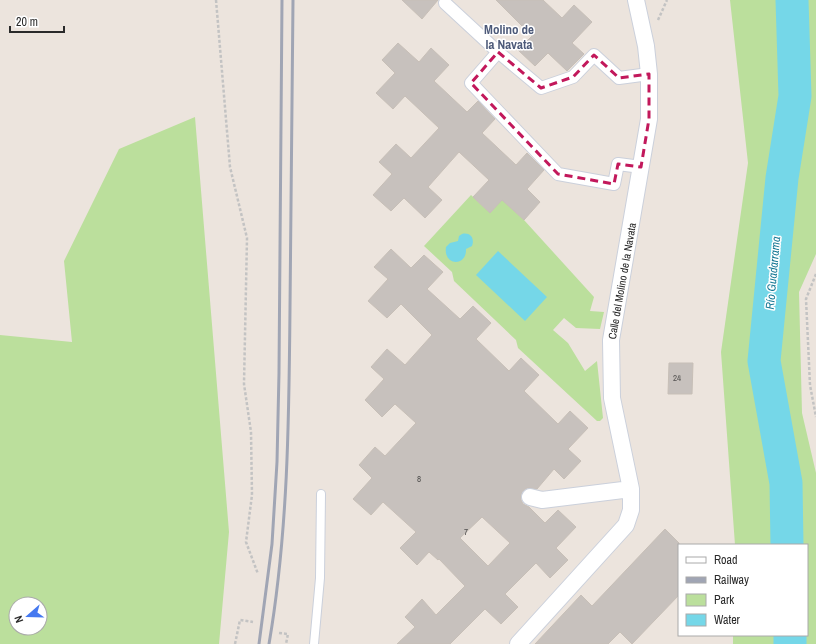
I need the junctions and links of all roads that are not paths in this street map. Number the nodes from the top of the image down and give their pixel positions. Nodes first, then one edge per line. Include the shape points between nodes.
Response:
1 (636, 0) edge
2 (445, 3) dead end
3 (498, 52) junction
4 (649, 74) junction
5 (641, 167) junction
6 (631, 489) junction
7 (321, 494) dead end
8 (530, 497) dead end
9 (314, 644) edge
10 (518, 644) edge

1 - 4 street, Calle del Molino de la Navata
2 - 3 street
3 - 4 street via 541,88 573,77 594,55 619,78
3 - 5 street via 471,83 558,174 614,184 618,164
4 - 5 street, Calle del Molino de la Navata via 649,119
5 - 6 street, Calle del Molino de la Navata via 611,340 612,398
6 - 8 street via 542,500
6 - 10 street, Calle del Molino de la Navata via 631,510 626,525
7 - 9 lane via 320,578

